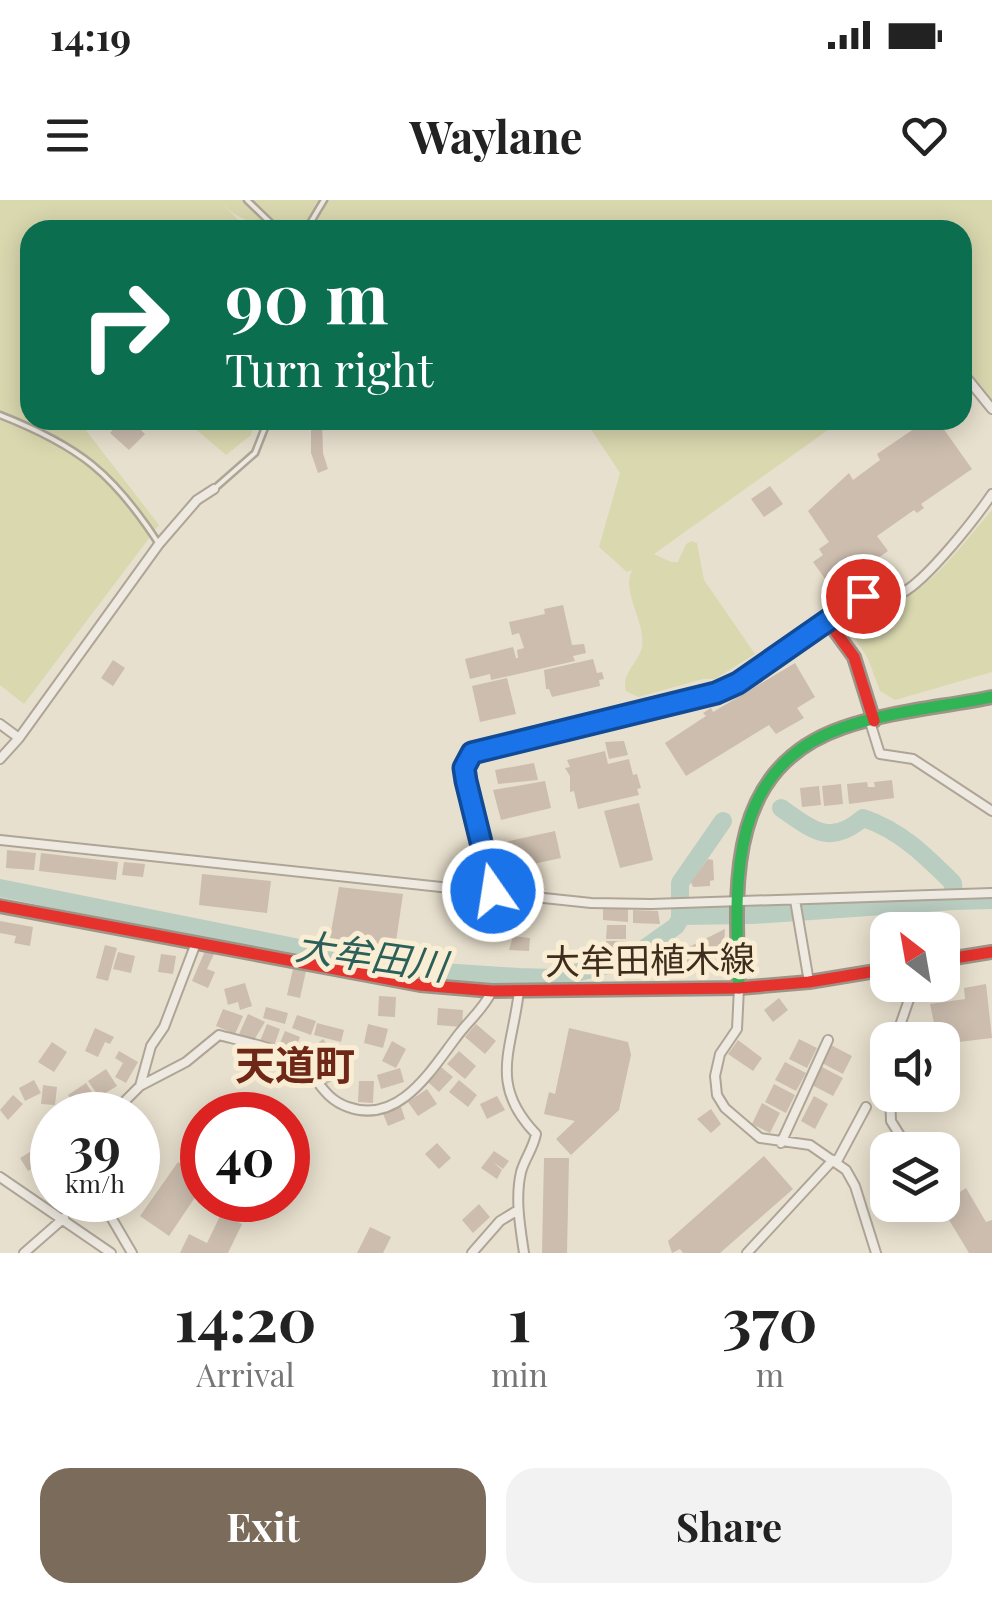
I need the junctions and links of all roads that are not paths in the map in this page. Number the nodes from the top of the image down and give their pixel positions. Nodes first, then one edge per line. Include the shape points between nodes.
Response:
1 (247, 200) edge
2 (268, 220) edge
3 (972, 384) edge
4 (992, 409) edge
5 (38, 430) edge
6 (264, 430) edge
7 (214, 490) joint
8 (992, 494) edge
9 (159, 544) junction
10 (828, 620) junction
11 (992, 697) edge
12 (872, 721) junction
13 (0, 724) edge
14 (19, 738) junction
15 (0, 759) edge
16 (992, 811) edge
17 (0, 840) edge
18 (493, 891) junction
19 (992, 893) edge
20 (795, 903) junction
21 (737, 905) junction
22 (0, 906) edge
23 (196, 943) junction
24 (992, 952) edge
25 (960, 957) edge
26 (870, 972) edge
27 (809, 982) junction
28 (739, 988) junction
29 (492, 990) junction
30 (519, 991) junction
31 (828, 1040) dead end
32 (140, 1086) junction
33 (134, 1092) edge
34 (866, 1107) dead end
35 (781, 1142) junction
36 (834, 1162) junction
37 (0, 1177) edge
38 (30, 1196) edge
39 (518, 1210) junction
40 (59, 1222) edge
41 (69, 1222) edge
42 (113, 1222) edge
43 (24, 1253) edge
44 (111, 1253) edge
45 (132, 1253) edge
46 (472, 1253) edge
47 (524, 1253) edge
48 (747, 1253) edge
49 (876, 1253) edge

1 - 2 lane
3 - 4 street
5 - 9 lane via 88,458
6 - 7 lane via 254,453
7 - 9 street
8 - 10 street via 902,594 863,596
9 - 14 street
10 - 12 street via 854,656
10 - 18 street via 716,693 472,753 464,768
11 - 12 street
12 - 16 street via 880,754 913,759
12 - 21 street via 797,752 763,788 741,838
13 - 14 street
14 - 15 street
17 - 18 street
18 - 21 street via 591,903
19 - 20 street
20 - 21 street
20 - 27 street
21 - 28 street
22 - 23 street, 大牟田植木線
23 - 29 street, 大牟田植木線 via 420,985
23 - 32 street
24 - 25 street
26 - 27 street, 大牟田植木線
27 - 28 street, 大牟田植木線
28 - 30 street, 大牟田植木線
28 - 35 street via 738,1029 720,1054 717,1095 748,1130
29 - 30 street, 大牟田植木線
29 - 32 street via 415,1091 382,1107 345,1106 323,1094 303,1064 218,1034 186,1062
30 - 39 street via 505,1079 516,1114 536,1134 522,1169
31 - 35 street
32 - 33 street
34 - 36 street
35 - 36 street via 810,1145
36 - 48 street
36 - 49 street via 855,1186
37 - 38 street
39 - 46 street
39 - 47 street
40 - 43 street
41 - 44 street
42 - 45 street

